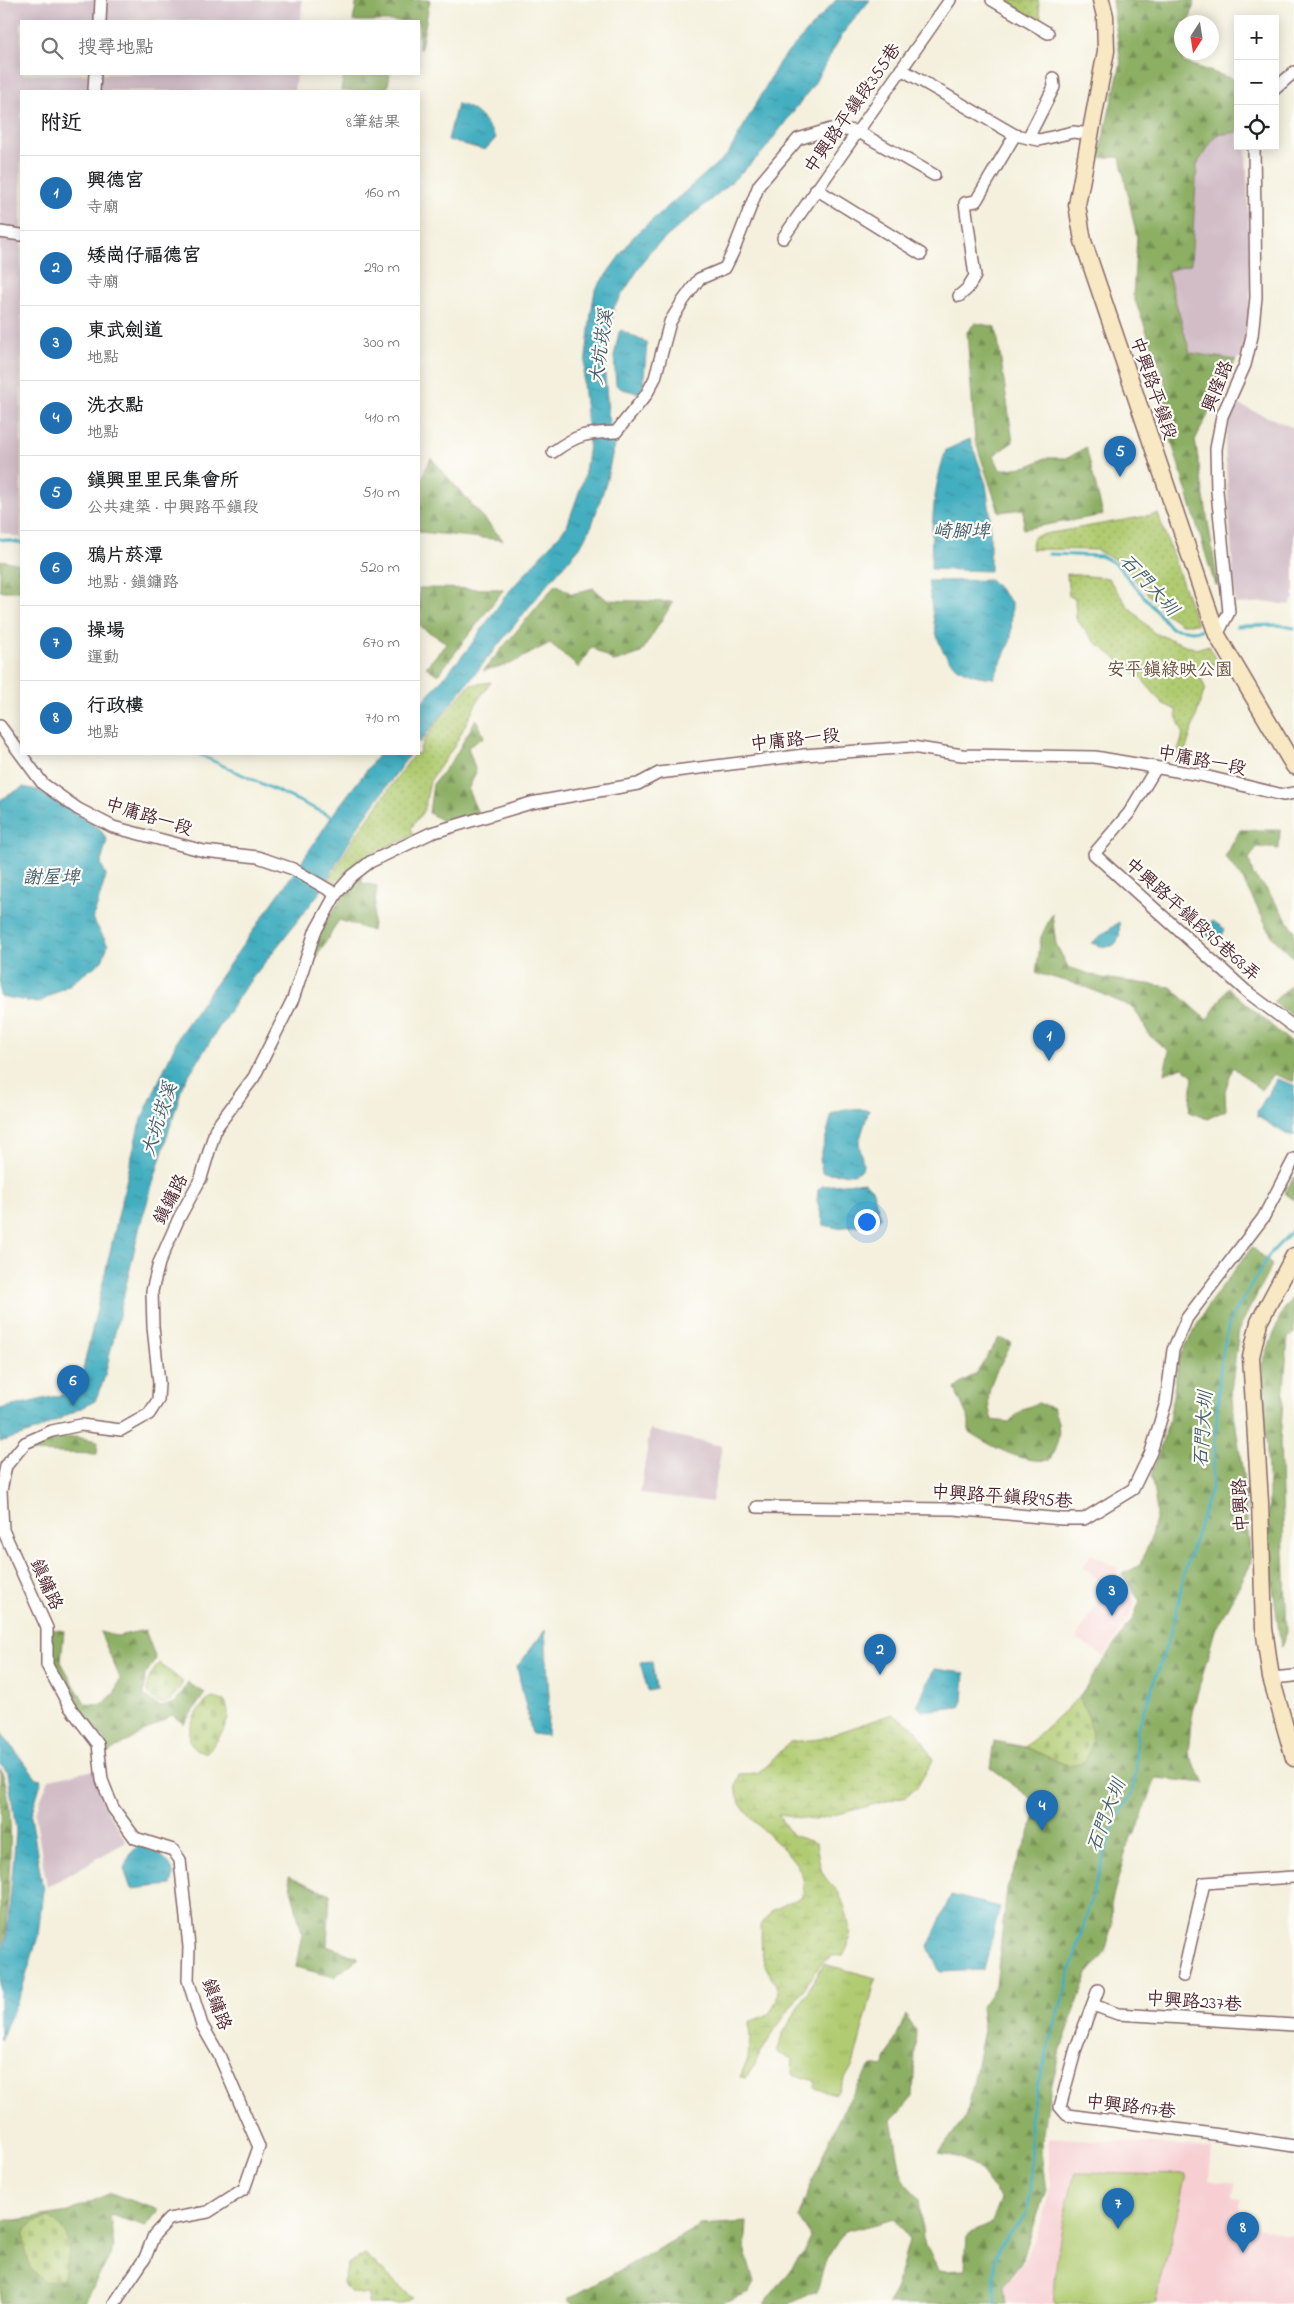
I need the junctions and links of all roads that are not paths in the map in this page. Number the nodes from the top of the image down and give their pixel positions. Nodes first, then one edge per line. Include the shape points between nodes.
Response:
1 (101, 0) edge
2 (950, 0) edge
3 (992, 0) edge
4 (1101, 0) edge
5 (100, 20) edge
6 (1048, 33) dead end
7 (901, 69) junction
8 (1294, 72) edge
9 (95, 75) edge
10 (1053, 78) dead end
11 (1279, 85) edge
12 (94, 90) edge
13 (857, 131) junction
14 (1090, 134) junction
15 (1015, 135) junction
16 (1028, 138) junction
17 (1254, 150) edge
18 (934, 175) dead end
19 (816, 189) junction
20 (0, 232) edge
21 (20, 235) edge
22 (784, 238) dead end
23 (921, 254) dead end
24 (959, 296) dead end
25 (552, 452) dead end
26 (1217, 635) junction
27 (0, 726) edge
28 (20, 753) edge
29 (22, 755) edge
30 (1294, 766) edge
31 (1156, 768) junction
32 (1294, 794) edge
33 (332, 891) junction
34 (1294, 1027) edge
35 (1294, 1159) edge
36 (1294, 1256) edge
37 (757, 1507) dead end
38 (1294, 1676) edge
39 (1271, 1678) junction
40 (1294, 1758) edge
41 (1294, 1877) edge
42 (1183, 1976) dead end
43 (1098, 1990) dead end
44 (1093, 2006) junction
45 (1294, 2025) edge
46 (1294, 2146) edge
47 (114, 2304) edge

1 - 5 street
2 - 7 street, 中興路平鎮段355巷
3 - 6 street
4 - 14 street, 中興路平鎮段 via 1106,51
7 - 13 street, 中興路平鎮段355巷
7 - 15 street
8 - 11 street
9 - 12 street
10 - 16 street via 1054,87
13 - 18 street
13 - 19 street, 中興路平鎮段355巷
13 - 25 street via 831,129 798,139 759,185 725,268 699,279 670,322 651,385 638,407 616,432 584,434
14 - 16 street via 1072,132 1039,140
14 - 26 street, 中興路平鎮段 via 1077,205 1082,241
15 - 16 street
15 - 24 street via 976,201 965,203 975,276
17 - 26 street, 興隆路 via 1256,297 1252,336 1245,365 1222,416 1216,449 1229,612
19 - 22 street, 中興路平鎮段355巷
19 - 23 street
20 - 21 street
26 - 30 street, 中興路平鎮段
27 - 28 street, 中庸路一段
29 - 33 street, 中庸路一段 via 43,784 78,809 113,827 204,851 258,857 294,869
31 - 32 street, 中庸路一段 via 1283,795
31 - 33 street, 中庸路一段 via 1095,757 962,755 912,746 804,755 660,773 638,784 531,804 431,833 370,862
31 - 34 street, 中興路平鎮段95巷68弄 via 1129,813 1094,854 1246,991
33 - 47 street, 鎮鏞路 via 294,999 254,1077 216,1128 201,1178 159,1263 152,1291 158,1400 149,1414 121,1430 81,1425 52,1431 26,1443 6,1466 0,1491 3,1530 47,1628 47,1665 70,1706 98,1744 102,1780 113,1808 136,1838 173,1850 180,1860 189,1947 188,1980 202,2025 219,2055 259,2147 244,2189 208,2212 169,2219 154,2235 145,2258
35 - 37 street, 中興路平鎮段95巷 via 1263,1218 1187,1318 1173,1350 1166,1402 1151,1452 1133,1489 1084,1519 954,1509
36 - 39 street, 中興路 via 1259,1322 1251,1357 1264,1628
38 - 39 street
39 - 40 street, 中興路
41 - 42 street via 1204,1883
43 - 44 street, 中興路197巷
44 - 45 street, 中興路237巷 via 1118,2014
44 - 46 street, 中興路197巷 via 1076,2048 1060,2107 1067,2115

